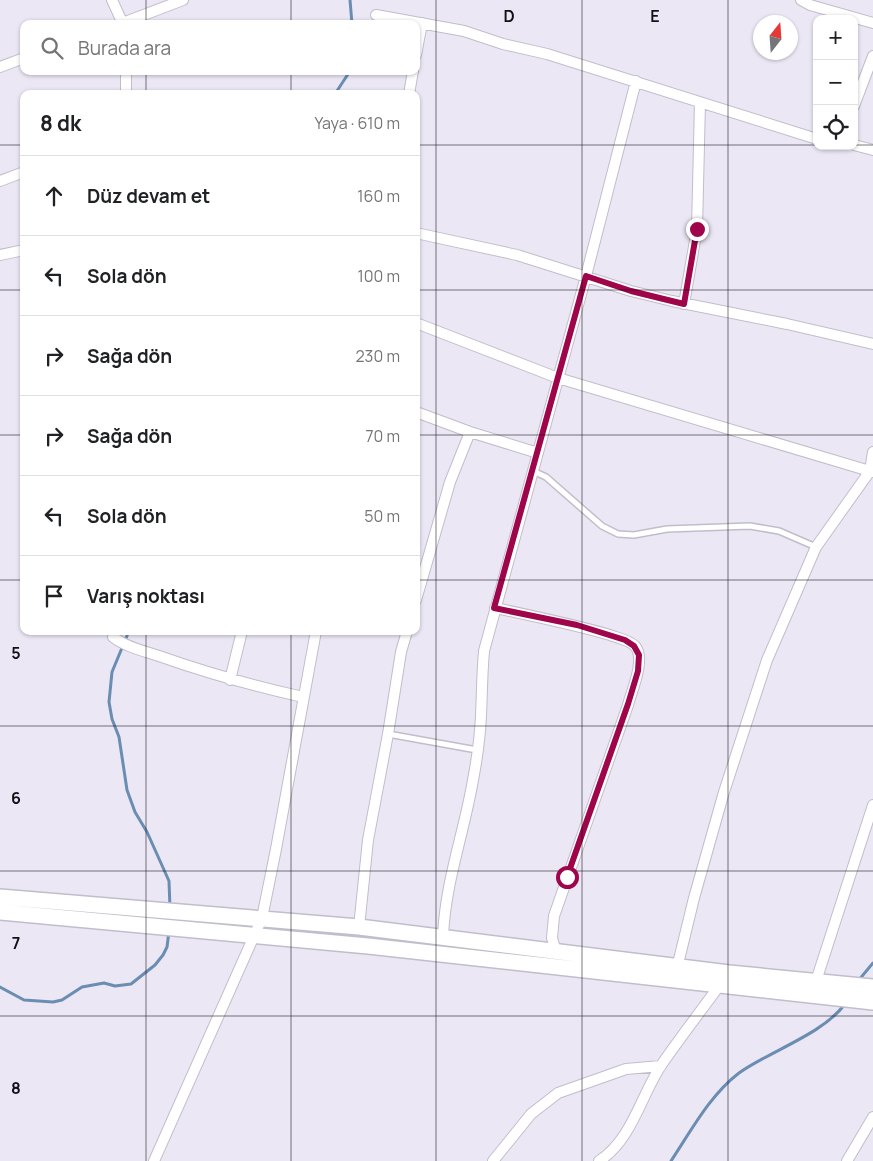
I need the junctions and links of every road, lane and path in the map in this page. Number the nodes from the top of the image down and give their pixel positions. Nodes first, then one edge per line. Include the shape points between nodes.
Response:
1 (112, 0) edge
2 (183, 0) edge
3 (801, 0) edge
4 (376, 15) dead end
5 (120, 20) edge
6 (132, 20) edge
7 (402, 20) edge
8 (873, 23) edge
9 (422, 24) joint
10 (420, 34) edge
11 (873, 56) edge
12 (20, 60) edge
13 (0, 67) edge
14 (126, 75) edge
15 (412, 75) edge
16 (636, 81) junction
17 (126, 90) edge
18 (410, 90) edge
19 (700, 102) junction
20 (854, 105) edge
21 (813, 138) edge
22 (858, 146) edge
23 (873, 150) edge
24 (20, 174) edge
25 (0, 181) edge
26 (420, 234) edge
27 (20, 251) edge
28 (0, 255) edge
29 (586, 276) junction
30 (684, 304) junction
31 (420, 326) edge
32 (873, 344) edge
33 (558, 378) junction
34 (420, 413) edge
35 (470, 432) junction
36 (873, 452) edge
37 (538, 453) junction
38 (533, 470) junction
39 (872, 471) edge
40 (816, 547) junction
41 (420, 586) edge
42 (494, 608) junction
43 (241, 635) edge
44 (315, 635) edge
45 (406, 635) edge
46 (116, 639) dead end
47 (230, 680) junction
48 (303, 697) junction
49 (388, 734) junction
50 (477, 750) junction
51 (873, 805) edge
52 (0, 897) edge
53 (0, 912) edge
54 (262, 918) junction
55 (359, 927) junction
56 (254, 936) junction
57 (443, 937) junction
58 (556, 952) junction
59 (676, 973) junction
60 (816, 981) junction
61 (719, 986) junction
62 (871, 987) edge
63 (867, 1002) edge
64 (661, 1066) junction
65 (873, 1117) edge
66 (154, 1161) edge
67 (493, 1161) edge
68 (599, 1161) edge
69 (848, 1161) edge

1 - 5 street
2 - 6 street
3 - 8 street
4 - 7 street
9 - 10 street
9 - 16 street via 464,31
11 - 20 street
12 - 13 street
14 - 17 street
15 - 18 street
16 - 19 street
16 - 29 street
19 - 21 street
19 - 30 street via 697,229
22 - 23 street
24 - 25 street
26 - 29 street via 517,255
27 - 28 street
29 - 30 street
29 - 33 street
30 - 32 street
31 - 33 street
33 - 37 street
33 - 39 street
34 - 35 street
35 - 37 street
35 - 41 street via 450,482
36 - 39 street
37 - 38 street
38 - 40 lane via 546,477 602,526 618,534 750,526 779,531
38 - 42 street
39 - 40 street
40 - 59 street via 767,660 724,792
42 - 50 street via 484,651
42 - 58 street via 577,625 625,640 639,655 638,671 628,704 554,916 552,938
43 - 47 street
44 - 48 street
45 - 49 street
46 - 47 street
47 - 48 street
48 - 54 street
49 - 50 lane
49 - 55 street via 368,840
50 - 57 street via 463,830 446,899
51 - 60 street
52 - 54 main road
53 - 56 main road
54 - 55 main road
54 - 56 street
55 - 57 main road
56 - 59 main road
56 - 66 street
57 - 58 main road
58 - 59 main road
59 - 60 main road
59 - 61 main road
60 - 62 main road
61 - 63 main road
61 - 64 street
64 - 67 street via 626,1069 558,1093 531,1114
64 - 68 street via 626,1131 616,1146
65 - 69 street

